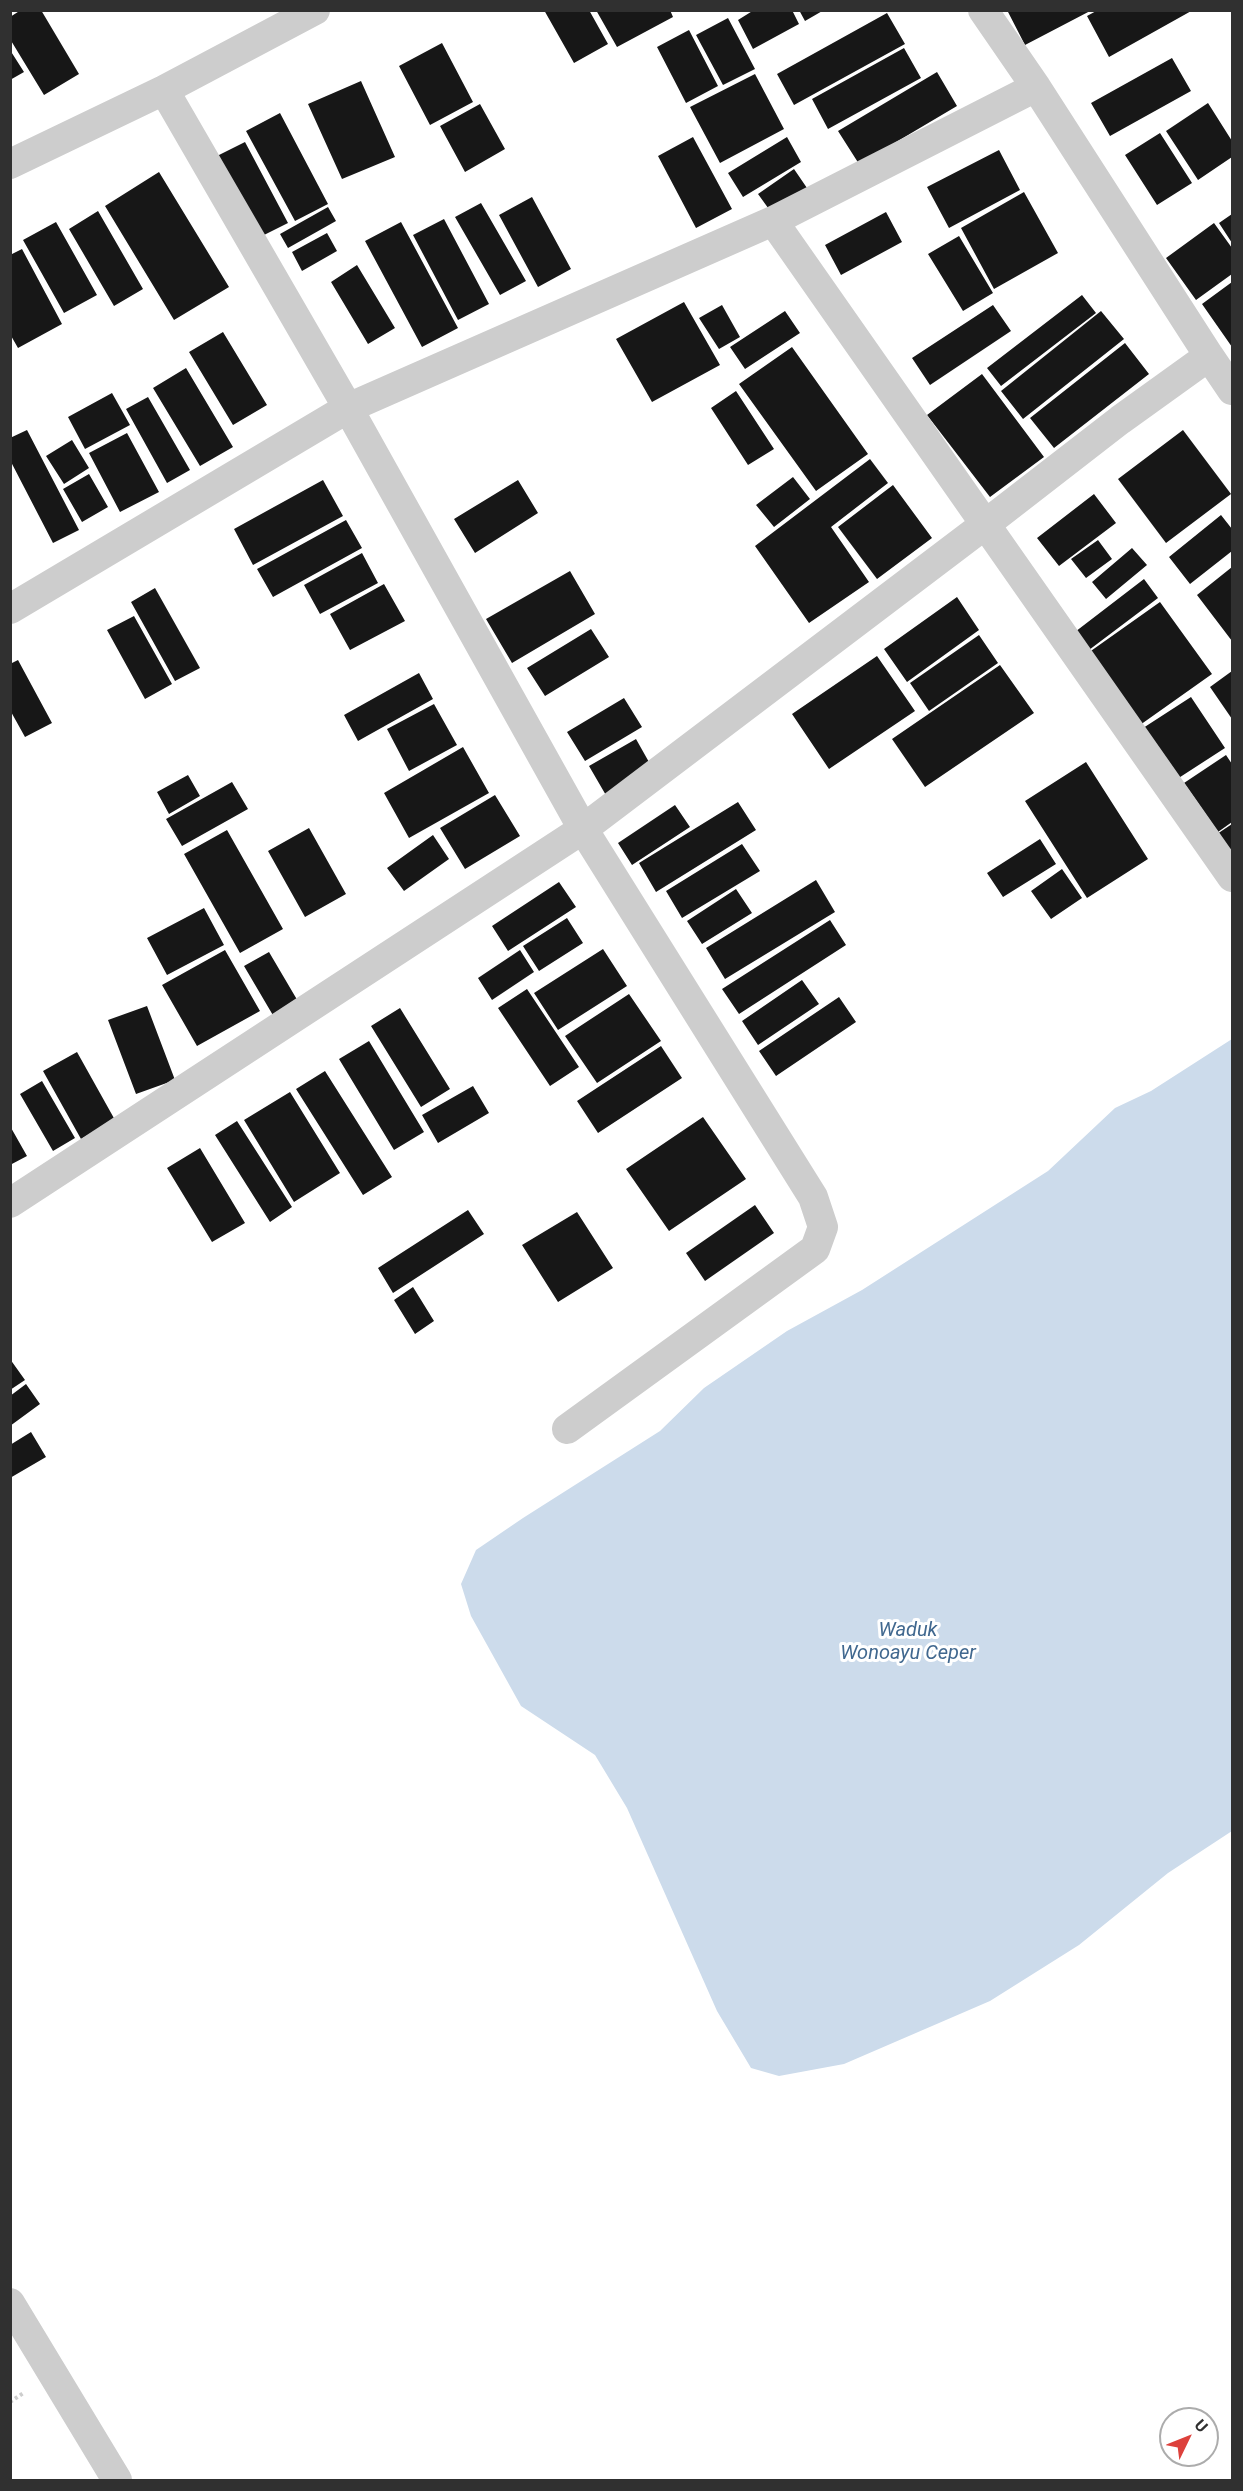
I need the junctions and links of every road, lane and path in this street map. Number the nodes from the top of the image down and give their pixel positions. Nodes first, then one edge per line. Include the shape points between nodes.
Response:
1 (315, 10) edge
2 (982, 10) edge
3 (1036, 87) junction
4 (164, 90) junction
5 (10, 164) edge
6 (773, 221) junction
7 (1209, 356) junction
8 (1233, 390) edge
9 (348, 408) junction
10 (987, 524) junction
11 (10, 609) edge
12 (583, 829) junction
13 (1233, 877) edge
14 (10, 1203) edge
15 (567, 1429) dead end
16 (10, 2303) edge
17 (117, 2481) edge

1 - 4 street
2 - 3 street
3 - 6 street
3 - 7 street
4 - 5 street
4 - 9 street
6 - 9 street
6 - 10 street
7 - 8 street
7 - 10 street
9 - 11 street
9 - 12 street
10 - 12 street
10 - 13 street
12 - 14 street
12 - 15 street via 813,1197 823,1227 815,1249 807,1256
16 - 17 street

